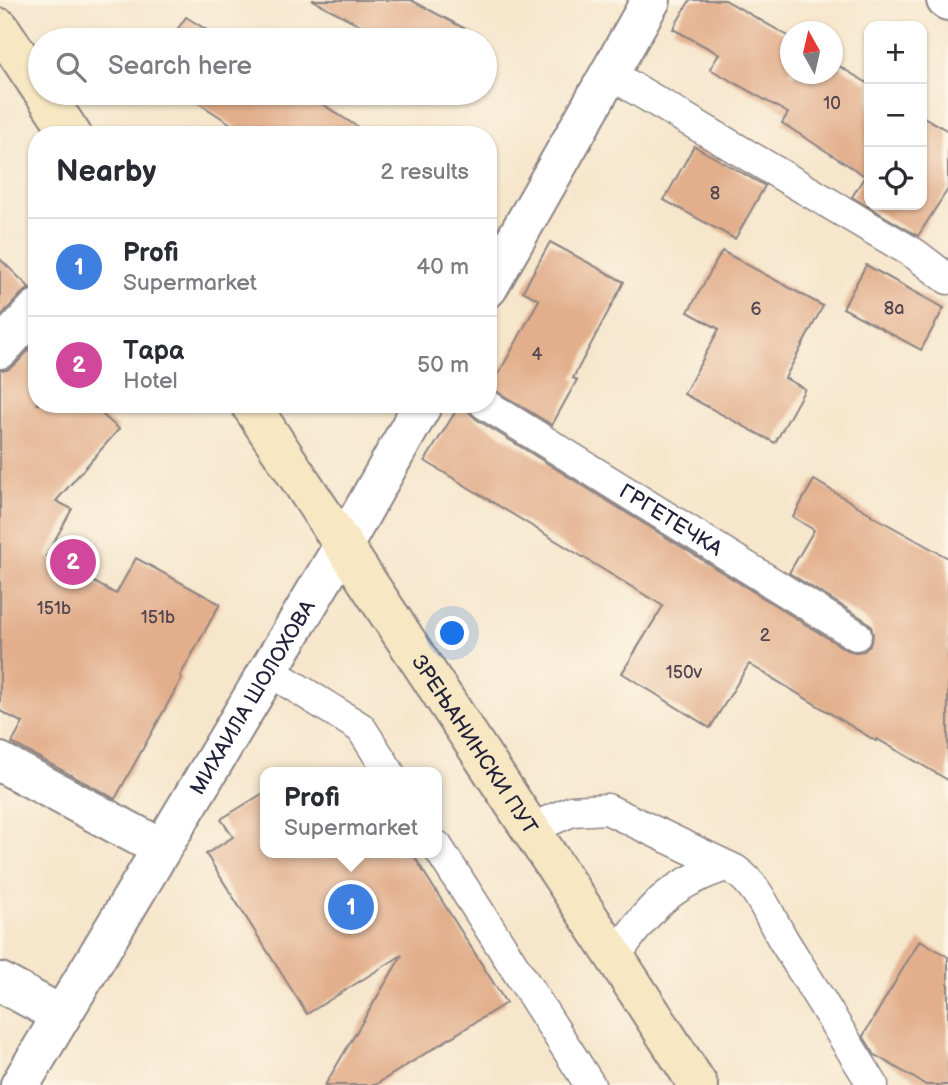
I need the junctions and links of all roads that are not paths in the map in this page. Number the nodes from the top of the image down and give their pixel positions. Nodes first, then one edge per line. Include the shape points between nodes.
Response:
1 (651, 0) edge
2 (0, 28) edge
3 (28, 70) edge
4 (610, 74) junction
5 (52, 105) edge
6 (66, 126) edge
7 (497, 272) edge
8 (948, 279) edge
9 (28, 319) edge
10 (0, 349) edge
11 (497, 411) edge
12 (256, 413) edge
13 (417, 413) edge
14 (342, 546) junction
15 (856, 635) dead end
16 (268, 670) junction
17 (0, 762) edge
18 (386, 767) edge
19 (530, 830) junction
20 (161, 848) junction
21 (442, 854) edge
22 (726, 866) junction
23 (615, 957) junction
24 (0, 982) edge
25 (61, 1015) junction
26 (20, 1085) edge
27 (590, 1085) edge
28 (698, 1085) edge
29 (873, 1085) edge

1 - 4 street
2 - 3 main road
4 - 7 street
4 - 8 lane via 915,254
5 - 6 main road
9 - 10 street
11 - 15 lane, ГРГЕТЕЧКА
12 - 14 main road, ЗРЕЊАНИНСКИ ПУТ
13 - 14 street
14 - 16 street, МИХАИЛА ШОЛОХОВА
14 - 19 main road, ЗРЕЊАНИНСКИ ПУТ
16 - 18 lane via 361,728
16 - 20 street, МИХАИЛА ШОЛОХОВА
17 - 20 street
19 - 22 lane via 572,811 607,809
19 - 23 main road, ЗРЕЊАНИНСКИ ПУТ
20 - 25 street, МИХАИЛА ШОЛОХОВА
21 - 27 lane
22 - 23 lane via 702,873 668,894
22 - 29 lane via 745,876 757,890
23 - 28 main road, ЗРЕЊАНИНСКИ ПУТ
24 - 25 street
25 - 26 street, МИХАИЛА ШОЛОХОВА

